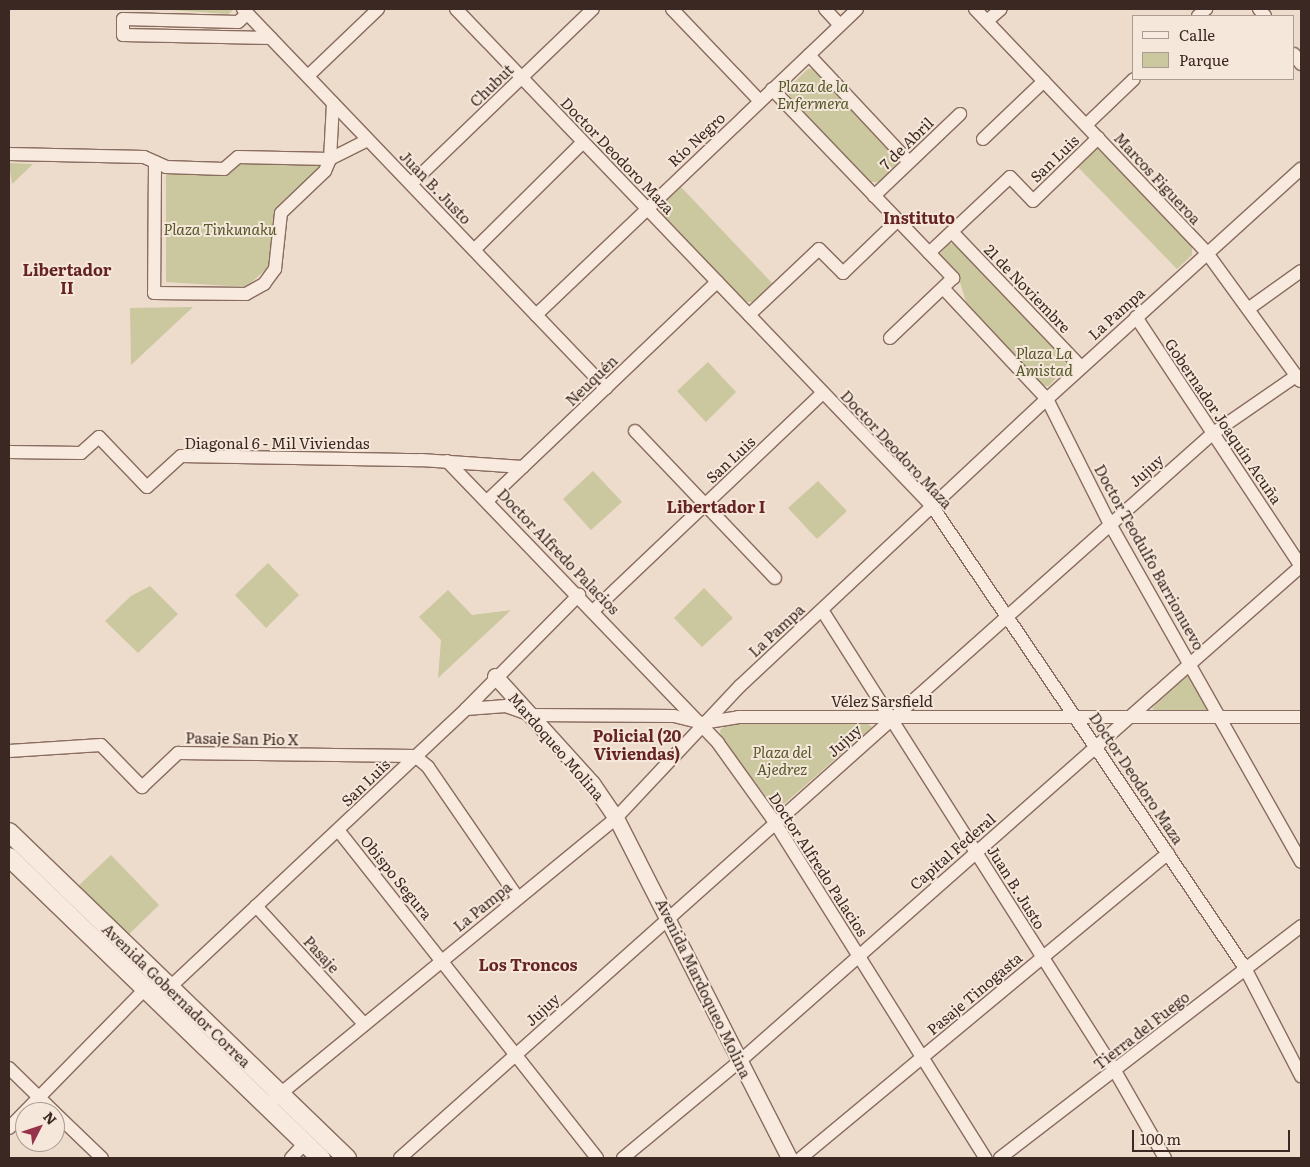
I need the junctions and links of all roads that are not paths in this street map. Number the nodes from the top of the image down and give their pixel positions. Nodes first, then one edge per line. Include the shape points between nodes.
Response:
1 (378, 9) edge
2 (456, 9) edge
3 (593, 9) edge
4 (672, 9) edge
5 (825, 9) edge
6 (857, 9) edge
7 (975, 9) edge
8 (1000, 9) edge
9 (245, 11) edge
10 (988, 21) junction
11 (840, 25) junction
12 (271, 38) junction
13 (809, 55) junction
14 (308, 76) junction
15 (522, 78) junction
16 (1133, 80) edge
17 (1044, 81) junction
18 (772, 89) junction
19 (760, 101) junction
20 (333, 103) junction
21 (960, 114) dead end
22 (1086, 125) junction
23 (1098, 138) junction
24 (983, 139) dead end
25 (368, 140) junction
26 (583, 142) junction
27 (9, 154) edge
28 (330, 159) junction
29 (155, 162) junction
30 (909, 162) junction
31 (1301, 169) edge
32 (411, 184) junction
33 (874, 196) junction
34 (646, 208) junction
35 (898, 220) junction
36 (952, 232) junction
37 (474, 250) junction
38 (929, 253) junction
39 (1206, 253) junction
40 (1301, 271) edge
41 (718, 282) junction
42 (943, 288) junction
43 (1248, 308) junction
44 (536, 315) junction
45 (749, 315) junction
46 (1136, 317) junction
47 (890, 338) dead end
48 (1081, 367) junction
49 (1299, 379) edge
50 (606, 388) junction
51 (823, 393) junction
52 (1047, 399) junction
53 (634, 431) dead end
54 (1212, 434) junction
55 (9, 452) edge
56 (447, 460) junction
57 (523, 467) junction
58 (488, 501) junction
59 (705, 505) junction
60 (932, 506) junction
61 (1110, 524) junction
62 (1301, 566) edge
63 (775, 578) dead end
64 (579, 595) junction
65 (594, 610) junction
66 (822, 610) junction
67 (1008, 617) junction
68 (1190, 664) junction
69 (495, 676) junction
70 (466, 708) junction
71 (531, 715) junction
72 (1076, 716) junction
73 (1220, 717) junction
74 (893, 718) junction
75 (1128, 718) junction
76 (1301, 718) edge
77 (702, 723) junction
78 (1095, 747) junction
79 (9, 751) edge
80 (415, 756) junction
81 (616, 818) junction
82 (774, 821) junction
83 (338, 830) junction
84 (9, 832) edge
85 (976, 852) junction
86 (1168, 853) junction
87 (9, 857) edge
88 (1301, 862) edge
89 (518, 898) junction
90 (256, 906) junction
91 (670, 918) junction
92 (1301, 926) edge
93 (858, 955) junction
94 (1043, 957) junction
95 (443, 959) junction
96 (1245, 968) junction
97 (169, 988) junction
98 (145, 989) junction
99 (364, 1024) junction
100 (517, 1053) junction
101 (921, 1057) junction
102 (740, 1061) junction
103 (9, 1068) edge
104 (1115, 1071) junction
105 (1301, 1076) edge
106 (279, 1093) junction
107 (39, 1097) junction
108 (44, 1102) edge
109 (267, 1107) junction
110 (65, 1123) edge
111 (9, 1128) edge
112 (306, 1143) junction
113 (102, 1158) edge
114 (291, 1158) edge
115 (321, 1158) edge
116 (347, 1158) edge
117 (400, 1158) edge
118 (597, 1158) edge
119 (623, 1158) edge
120 (789, 1158) edge
121 (801, 1158) edge
122 (984, 1158) edge
123 (1000, 1158) edge
124 (1165, 1158) edge

1 - 14 street
2 - 15 street, Doctor Deodoro Maza
3 - 15 street, Chubut
4 - 19 street
5 - 11 street
6 - 11 street, Río Negro
7 - 10 street, Marcos Figueroa
8 - 10 street
9 - 12 street, Juan B. Justo
9 - 12 street via 238,22 123,19 123,35
10 - 17 street, Marcos Figueroa
11 - 13 street, Río Negro
12 - 14 street, Juan B. Justo
13 - 18 street, Río Negro
13 - 30 street
14 - 20 street, Juan B. Justo
15 - 26 street, Doctor Deodoro Maza
15 - 32 street, Chubut
16 - 22 street, San Luis
17 - 22 street, Marcos Figueroa
17 - 24 street
18 - 19 street, Río Negro
18 - 33 street
19 - 34 street, Río Negro
20 - 25 street, Juan B. Justo
20 - 28 street
21 - 30 street, 7 de Abril
22 - 23 street, Marcos Figueroa
23 - 36 street, San Luis via 1034,201 1010,177
23 - 39 street, Marcos Figueroa
25 - 28 street
25 - 32 street, Juan B. Justo
26 - 34 street, Doctor Deodoro Maza
26 - 37 street
27 - 29 street via 144,157
28 - 29 street via 238,157 224,169 166,167
28 - 29 street via 325,171 282,213 275,269 264,284 246,294 154,293
30 - 33 street, 7 de Abril
31 - 39 street, La Pampa
32 - 37 street, Juan B. Justo
33 - 35 street
34 - 41 street, Doctor Deodoro Maza
34 - 44 street, Río Negro
35 - 38 street
35 - 45 street via 843,273 819,249
36 - 38 street, San Luis
36 - 48 street, 21 de Noviembre
37 - 44 street, Juan B. Justo
38 - 42 street via 953,278
39 - 43 street, Marcos Figueroa
39 - 46 street, La Pampa
40 - 43 street
41 - 45 street, Doctor Deodoro Maza
41 - 50 street, Neuquén
42 - 47 street
42 - 52 street, Doctor Teodulfo Barrionuevo
43 - 49 street, Marcos Figueroa
44 - 50 street, Juan B. Justo
45 - 51 street, Doctor Deodoro Maza
46 - 48 street, La Pampa
46 - 54 street, Gobernador Joaquín Acuña
48 - 52 street, La Pampa
49 - 54 street, Jujuy
50 - 57 street, Neuquén
51 - 59 street, San Luis
51 - 60 street, Doctor Deodoro Maza
52 - 60 street, La Pampa
52 - 61 street, Doctor Teodulfo Barrionuevo
53 - 59 street
54 - 61 street, Jujuy
54 - 62 street, Gobernador Joaquín Acuña
55 - 56 street, Diagonal 6 - Mil Viviendas via 81,453 99,437 147,487 181,456
56 - 57 street, Diagonal 6 - Mil Viviendas
56 - 58 street, Doctor Alfredo Palacios
57 - 58 street, Neuquén
58 - 64 street, Doctor Alfredo Palacios
59 - 63 street
59 - 65 street, San Luis
60 - 66 street, La Pampa
60 - 67 street, Doctor Deodoro Maza
61 - 67 street, Jujuy
61 - 68 street, Doctor Teodulfo Barrionuevo
62 - 68 street, Capital Federal
64 - 65 street, Doctor Alfredo Palacios
64 - 69 street, San Luis
65 - 77 street, Doctor Alfredo Palacios
66 - 74 street, Juan B. Justo
66 - 77 street, La Pampa
67 - 72 street, Doctor Deodoro Maza
67 - 74 street, Jujuy
68 - 73 street, Doctor Teodulfo Barrionuevo
68 - 75 street, Capital Federal
69 - 70 street, San Luis
69 - 71 street, Mardoqueo Molina
70 - 71 street, Vélez Sarsfield via 506,706
70 - 80 street, San Luis
71 - 77 street, Vélez Sarsfield via 674,716
71 - 81 street, Mardoqueo Molina via 592,783
72 - 74 street, Vélez Sarsfield
72 - 75 street, Vélez Sarsfield
72 - 78 street, Doctor Deodoro Maza
73 - 75 street, Vélez Sarsfield
73 - 76 street, Vélez Sarsfield
73 - 88 street, Doctor Teodulfo Barrionuevo
74 - 77 street, Vélez Sarsfield via 738,717
74 - 82 street, Jujuy
74 - 85 street, Juan B. Justo
75 - 78 street, Capital Federal
77 - 81 street, La Pampa
77 - 82 street, Doctor Alfredo Palacios
78 - 85 street, Capital Federal
78 - 86 street, Doctor Deodoro Maza
79 - 80 street, Pasaje San Pio X via 101,745 142,787 178,753
80 - 83 street, San Luis
80 - 89 street via 428,767
81 - 89 street, La Pampa
81 - 91 street, Avenida Mardoqueo Molina
82 - 91 street, Jujuy
82 - 93 street, Doctor Alfredo Palacios
83 - 90 street, San Luis
83 - 95 street, Obispo Segura
84 - 97 main road, Avenida Gobernador Correa
85 - 93 street, Capital Federal
85 - 94 street, Juan B. Justo
86 - 94 street, Pasaje Tinogasta
86 - 96 street, Doctor Deodoro Maza
87 - 98 main road, Avenida Gobernador Correa
89 - 95 street, La Pampa
90 - 97 street, San Luis
90 - 99 street, Pasaje
91 - 100 street, Jujuy
91 - 102 street, Avenida Mardoqueo Molina
92 - 96 street, Tierra del Fuego
93 - 101 street, Doctor Alfredo Palacios
93 - 102 street, Capital Federal
94 - 101 street, Pasaje Tinogasta
94 - 104 street, Juan B. Justo
95 - 99 street, La Pampa
95 - 100 street, Obispo Segura
96 - 104 street, Tierra del Fuego
96 - 105 street, Doctor Deodoro Maza
97 - 98 street
97 - 106 main road, Avenida Gobernador Correa
98 - 107 street
98 - 109 main road, Avenida Gobernador Correa
99 - 106 street, La Pampa
100 - 117 street, Jujuy
100 - 118 street, Obispo Segura
101 - 121 street, Pasaje Tinogasta
101 - 122 street, Doctor Alfredo Palacios
102 - 119 street, Capital Federal
102 - 120 street, Avenida Mardoqueo Molina
103 - 107 street
104 - 123 street, Tierra del Fuego
104 - 124 street, Juan B. Justo
106 - 109 street, La Pampa
106 - 116 main road, Avenida Gobernador Correa
107 - 108 street
107 - 111 street
109 - 112 main road, Avenida Gobernador Correa
110 - 113 street
112 - 114 street
112 - 115 main road, Avenida Gobernador Correa

